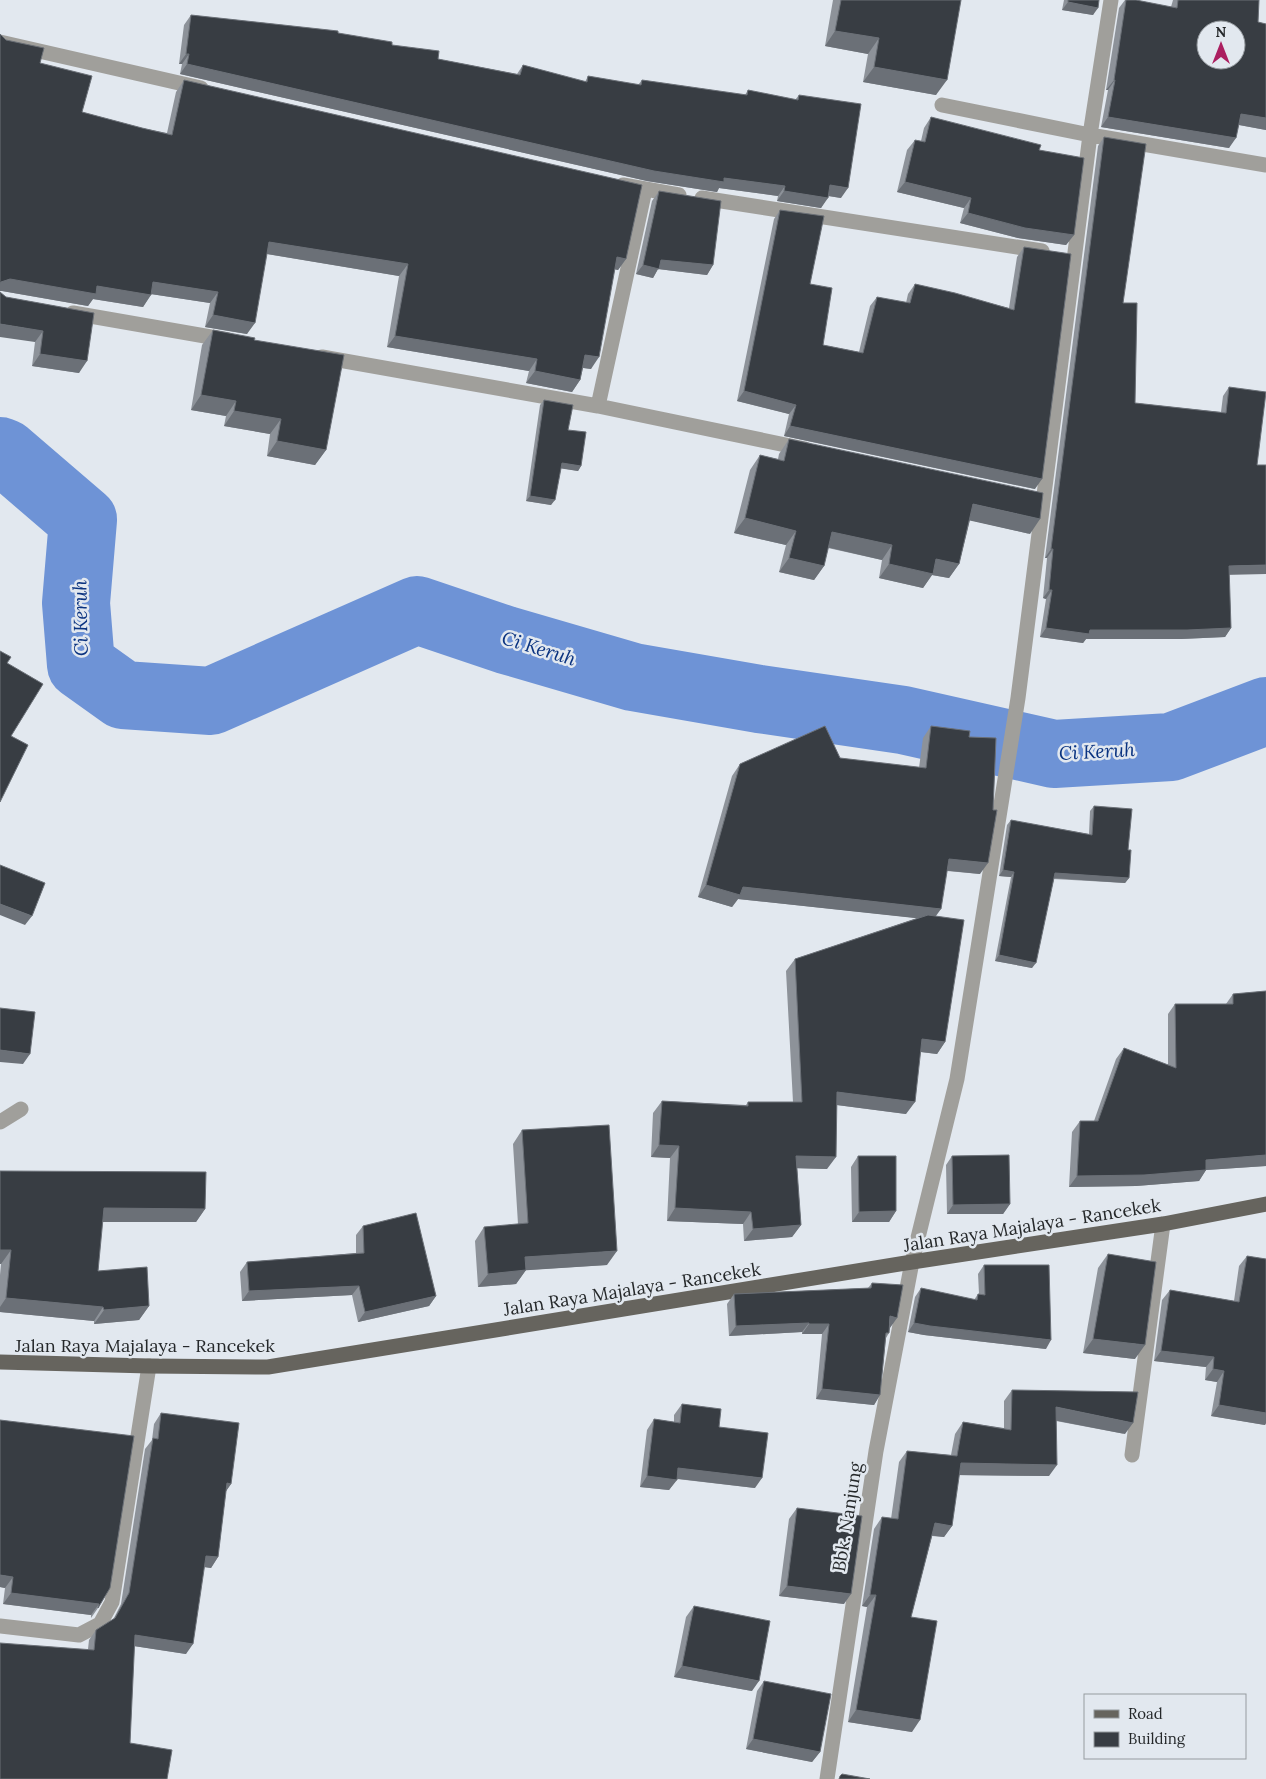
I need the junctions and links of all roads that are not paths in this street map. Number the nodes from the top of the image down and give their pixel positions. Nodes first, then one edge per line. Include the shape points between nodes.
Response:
1 (1111, 0) edge
2 (0, 42) edge
3 (220, 93) edge
4 (942, 105) edge
5 (1090, 135) junction
6 (1266, 165) edge
7 (606, 181) edge
8 (645, 190) junction
9 (1064, 255) junction
10 (59, 310) edge
11 (245, 343) edge
12 (304, 354) edge
13 (598, 406) junction
14 (821, 453) edge
15 (1025, 496) edge
16 (1044, 500) junction
17 (21, 1109) dead end
18 (0, 1122) edge
19 (1266, 1204) edge
20 (1163, 1224) junction
21 (912, 1262) junction
22 (0, 1362) edge
23 (149, 1366) junction
24 (1132, 1456) dead end
25 (0, 1626) edge
26 (827, 1779) edge

1 - 5 street, Bbk. Nanjung
2 - 3 street
4 - 5 street
5 - 6 street
5 - 9 street, Bbk. Nanjung
7 - 8 street
8 - 9 street
8 - 13 street
9 - 16 street, Bbk. Nanjung
10 - 11 street
12 - 13 street
13 - 14 street
15 - 16 street
16 - 21 street, Bbk. Nanjung via 1018,698 957,1079
17 - 18 street
19 - 20 main road, Jalan Raya Majalaya - Rancekek
20 - 21 main road, Jalan Raya Majalaya - Rancekek
20 - 24 street
21 - 23 main road, Jalan Raya Majalaya - Rancekek via 268,1367
21 - 26 street, Bbk. Nanjung via 876,1451
22 - 23 main road, Jalan Raya Majalaya - Rancekek
23 - 25 street via 112,1602 100,1624 80,1635

